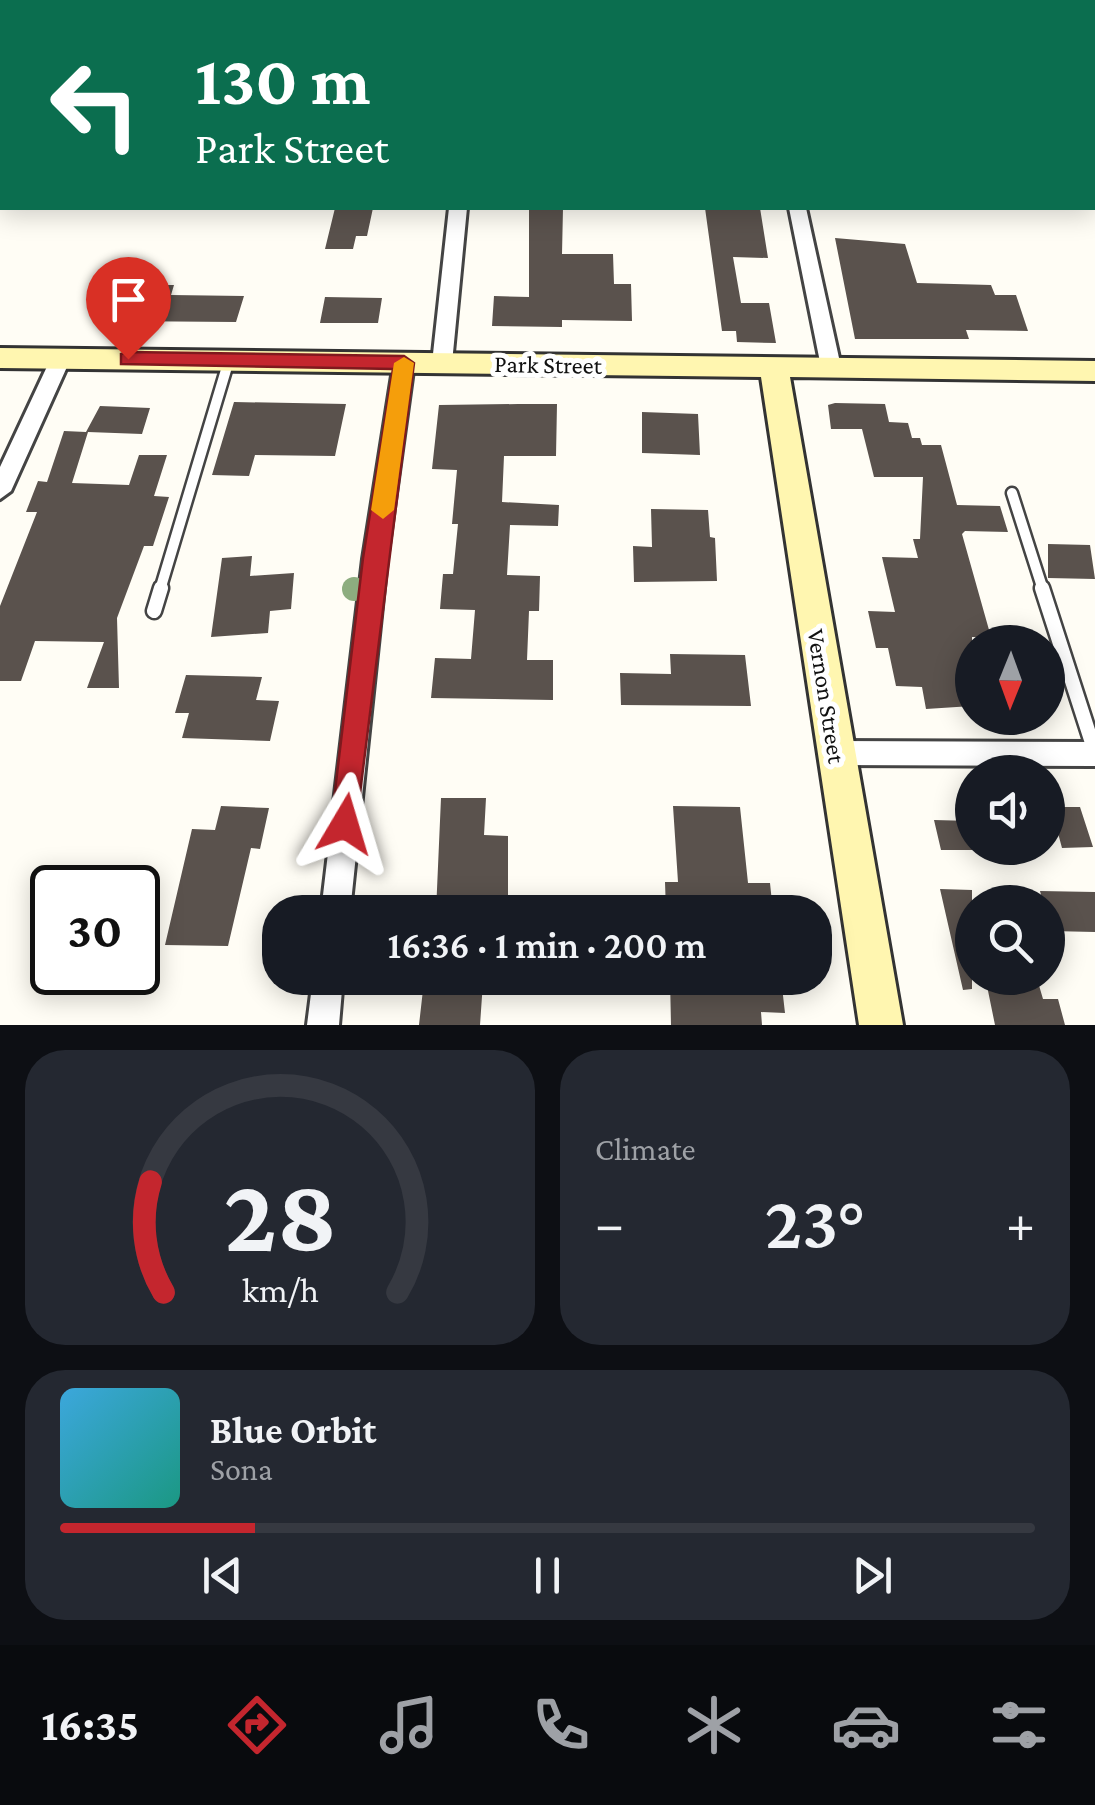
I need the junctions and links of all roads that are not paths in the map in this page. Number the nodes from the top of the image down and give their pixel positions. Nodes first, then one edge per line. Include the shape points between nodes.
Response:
1 (1095, 1) edge
2 (1095, 10) edge
3 (458, 210) edge
4 (796, 210) edge
5 (0, 358) edge
6 (61, 358) junction
7 (228, 360) junction
8 (404, 363) junction
9 (442, 363) junction
10 (774, 367) junction
11 (831, 368) junction
12 (1095, 371) edge
13 (0, 491) edge
14 (1012, 493) dead end
15 (154, 611) dead end
16 (836, 752) junction
17 (1095, 753) edge
18 (337, 895) edge
19 (326, 995) edge
20 (322, 1025) edge
21 (881, 1025) edge

1 - 2 lane
3 - 9 street
4 - 11 street
5 - 6 street, Park Street
6 - 7 street, Park Street
6 - 13 street
7 - 8 street, Park Street
7 - 15 lane
8 - 9 street, Park Street
8 - 18 street
9 - 10 street, Park Street
10 - 11 street, Park Street
10 - 16 street, Vernon Street
11 - 12 street, Park Street
14 - 17 lane
16 - 17 street
16 - 21 street, Vernon Street
19 - 20 street

